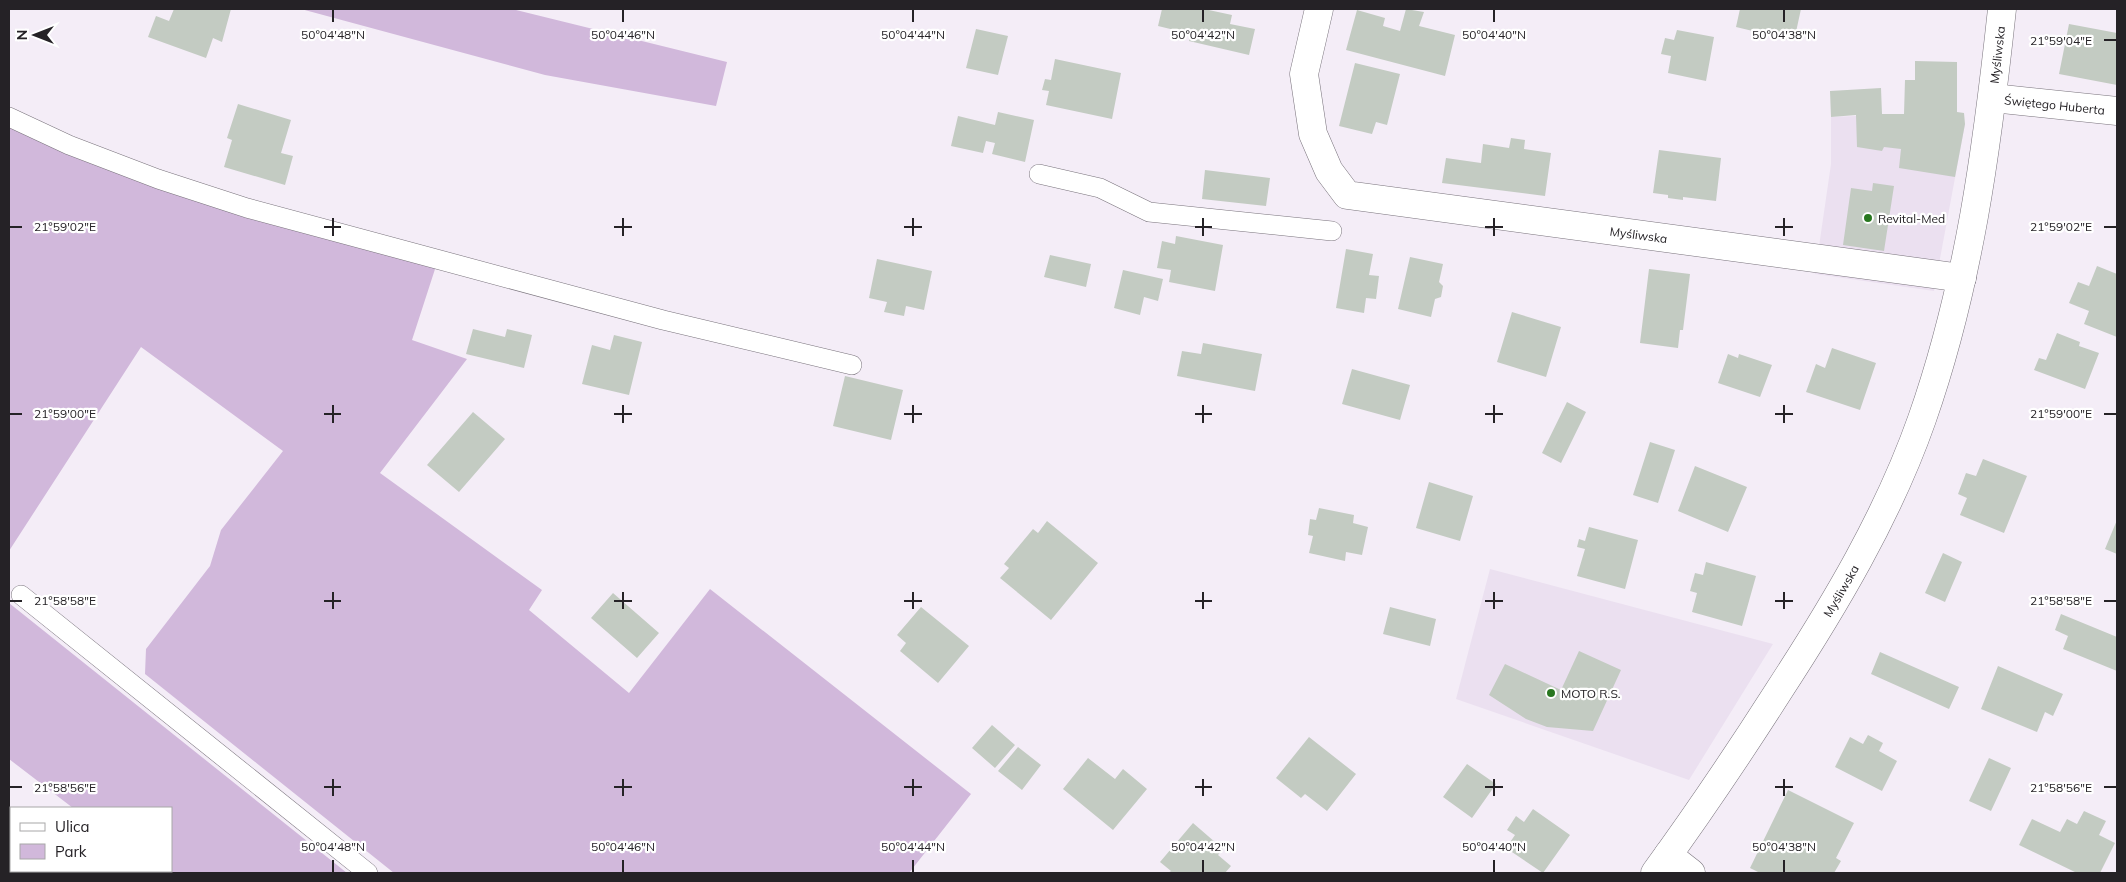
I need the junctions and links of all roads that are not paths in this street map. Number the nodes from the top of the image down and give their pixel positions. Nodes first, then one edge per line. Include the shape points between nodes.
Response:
1 (1320, 9) edge
2 (2002, 9) edge
3 (1993, 98) junction
4 (2117, 111) edge
5 (9, 117) edge
6 (1038, 174) dead end
7 (1332, 231) dead end
8 (1962, 278) junction
9 (852, 365) dead end
10 (21, 596) dead end
11 (1662, 864) edge
12 (368, 873) edge
13 (1691, 873) edge

1 - 8 street, Myśliwska via 1304,74 1313,134 1328,172 1347,195
2 - 3 street, Myśliwska
3 - 4 street, Świętego Huberta
3 - 8 street, Myśliwska via 1981,190
5 - 9 lane via 69,145 247,208 634,312
6 - 7 lane via 1100,188 1149,212
8 - 11 street, Myśliwska via 1922,420 1867,545 1812,639
10 - 12 lane
11 - 13 street

